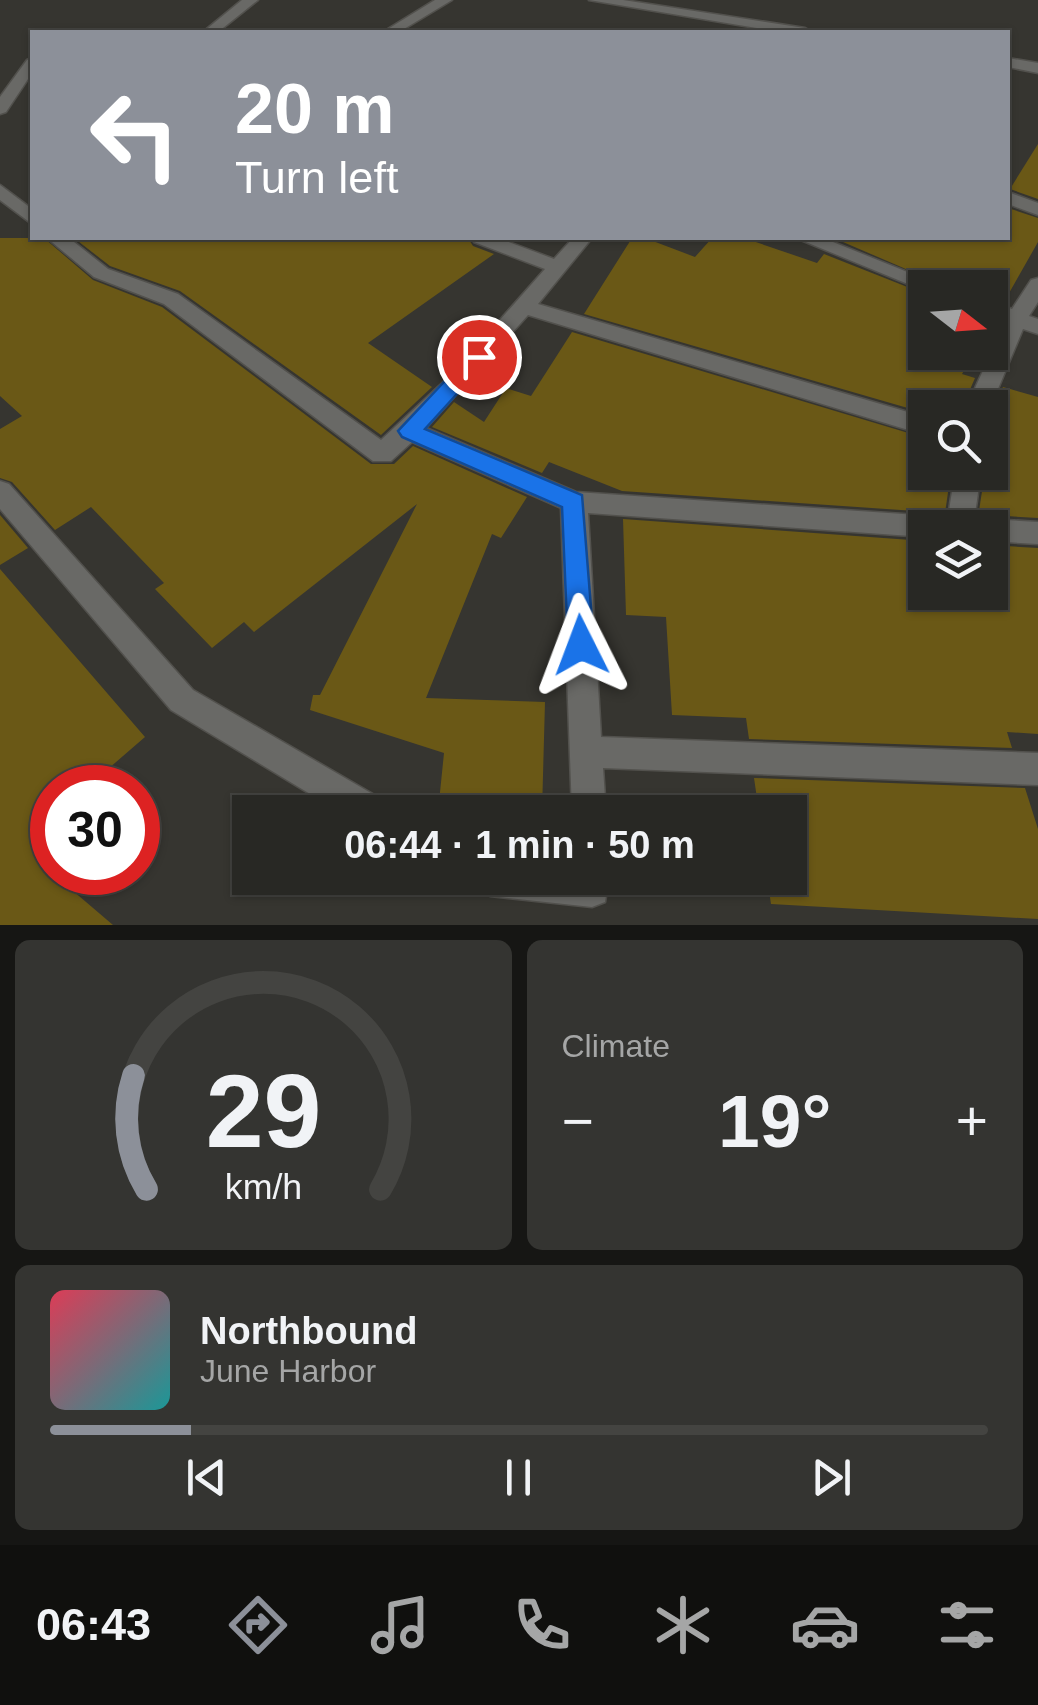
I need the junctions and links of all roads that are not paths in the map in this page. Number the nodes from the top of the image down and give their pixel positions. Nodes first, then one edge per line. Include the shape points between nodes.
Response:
1 (251, 0) edge
2 (445, 0) edge
3 (596, 0) edge
4 (741, 0) edge
5 (727, 21) junction
6 (213, 30) edge
7 (393, 30) edge
8 (784, 30) edge
9 (1010, 63) edge
10 (1038, 68) edge
11 (30, 72) edge
12 (0, 109) edge
13 (0, 191) edge
14 (1010, 199) edge
15 (1038, 209) edge
16 (30, 216) edge
17 (59, 240) edge
18 (486, 240) edge
19 (581, 240) edge
20 (811, 240) edge
21 (557, 267) junction
22 (908, 277) edge
23 (1038, 285) edge
24 (525, 307) junction
25 (1027, 322) edge
26 (988, 390) edge
27 (908, 421) edge
28 (410, 431) junction
29 (0, 490) edge
30 (574, 502) junction
31 (908, 525) edge
32 (1008, 531) edge
33 (1038, 533) edge
34 (586, 752) junction
35 (1038, 769) edge
36 (342, 795) edge
37 (588, 795) edge

1 - 6 street
2 - 7 street
3 - 5 street
4 - 5 street
5 - 8 street
9 - 10 street
11 - 12 street
13 - 16 street
14 - 15 street
17 - 28 street via 101,274 171,300 382,454
18 - 21 street
19 - 21 street
20 - 22 street
21 - 24 street
23 - 25 street
24 - 27 street
24 - 28 street
25 - 26 street
28 - 30 street
29 - 36 street via 182,700
30 - 31 street
30 - 34 street
32 - 33 street
34 - 35 street
34 - 37 street

